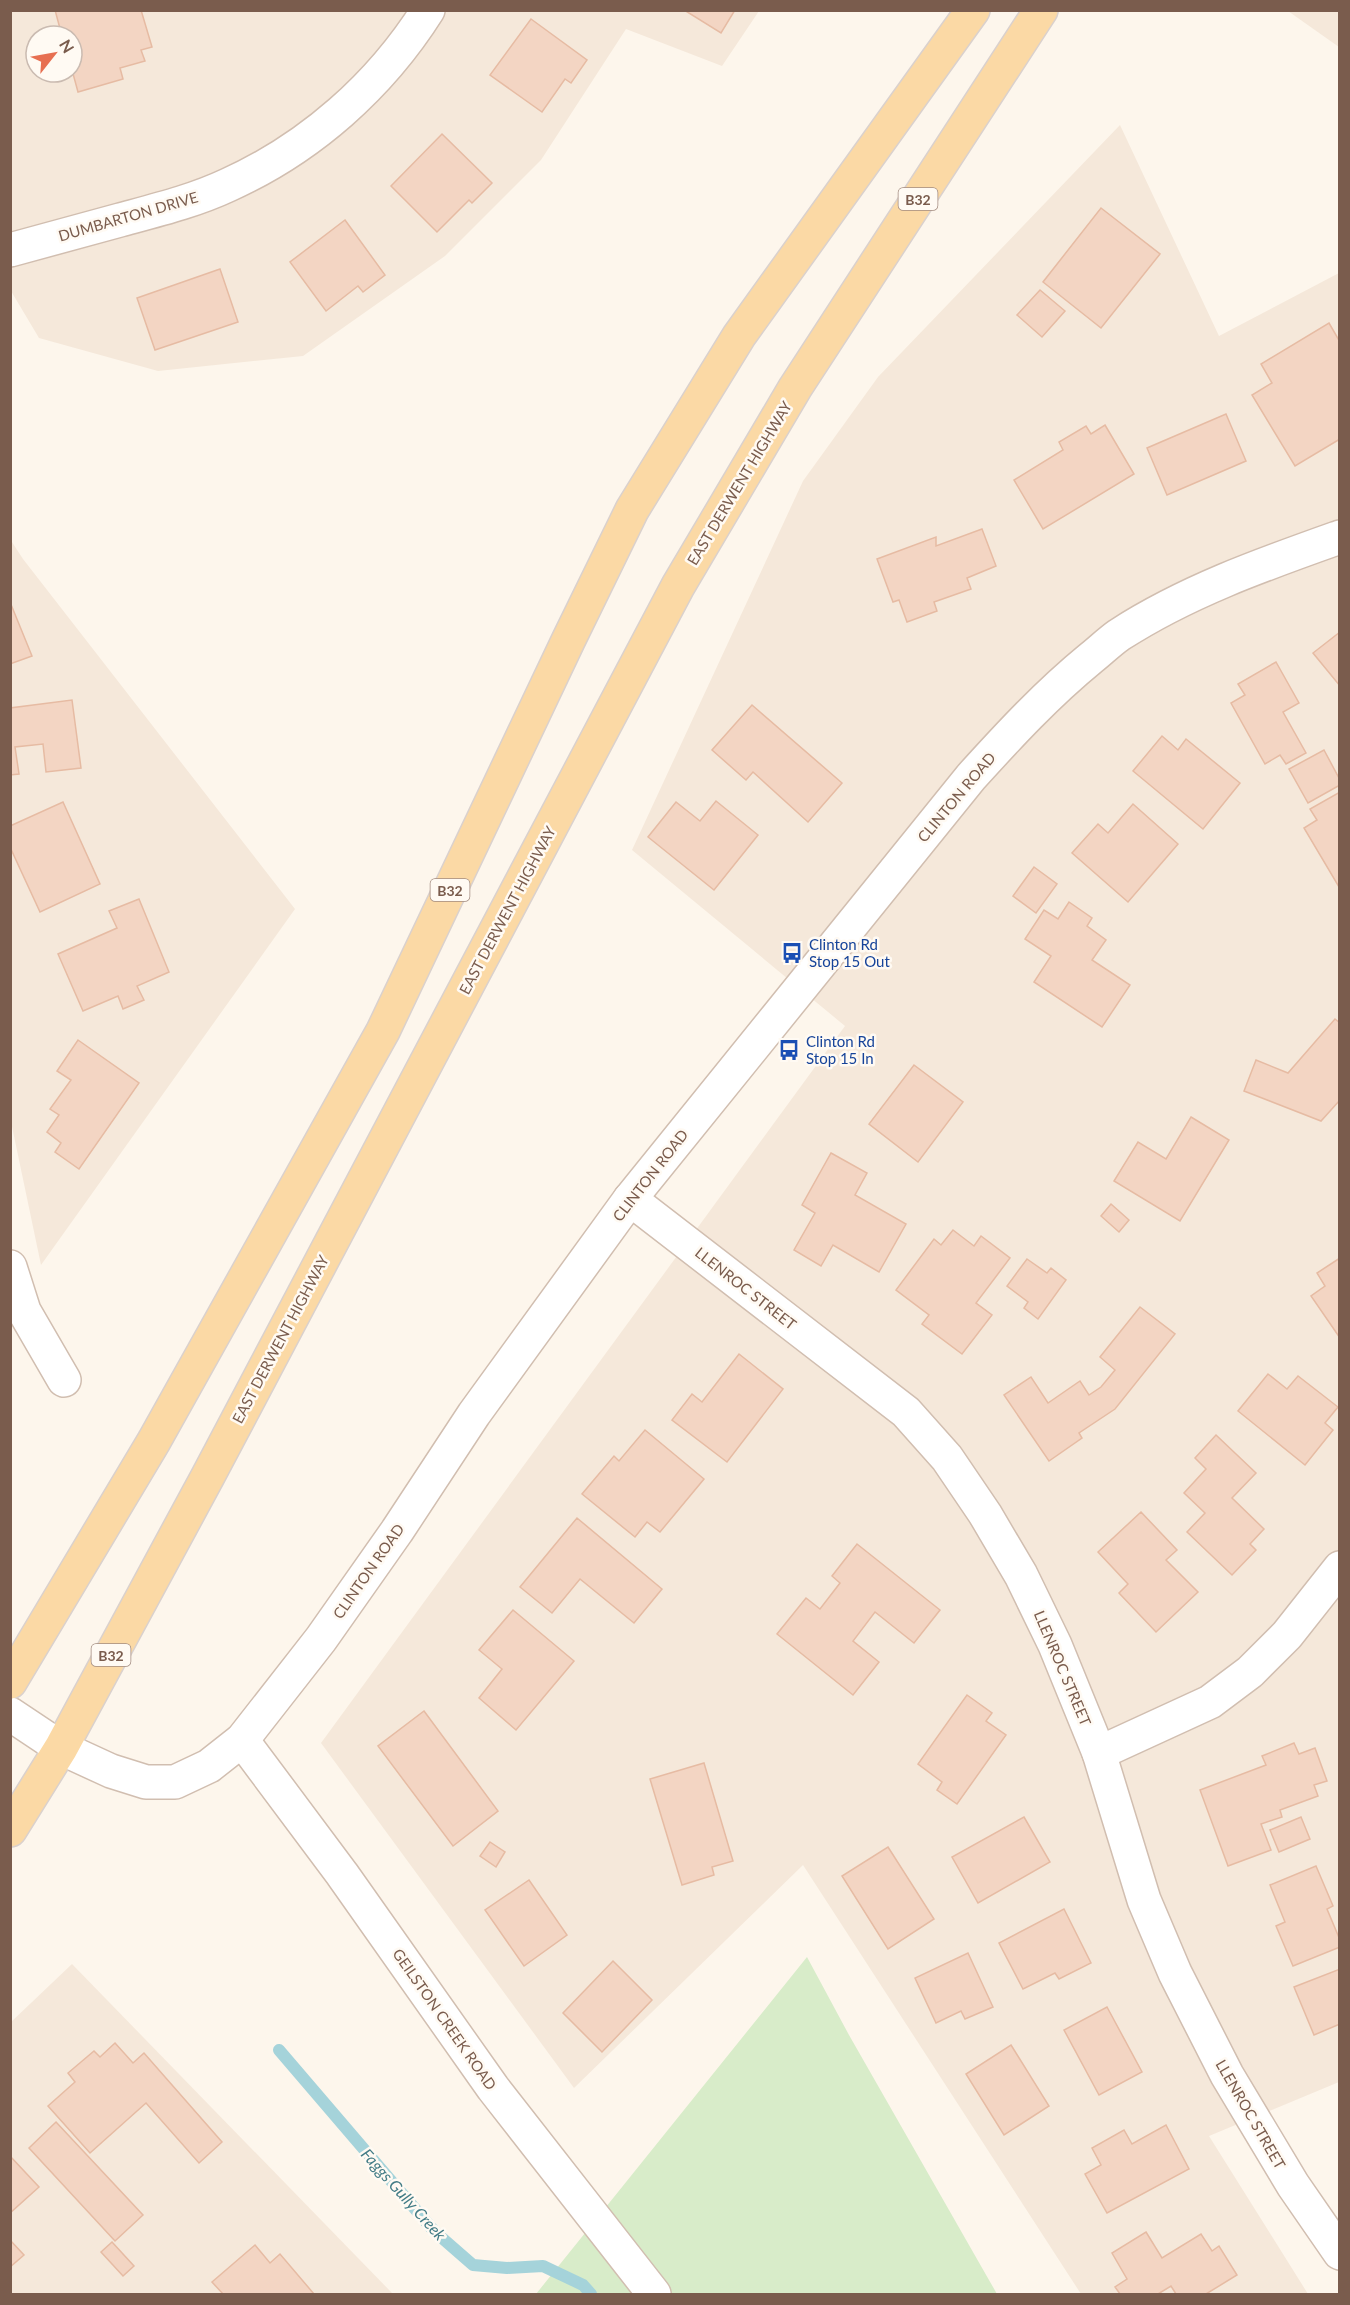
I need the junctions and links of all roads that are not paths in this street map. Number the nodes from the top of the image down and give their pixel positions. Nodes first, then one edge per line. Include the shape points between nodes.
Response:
1 (428, 10) edge
2 (972, 10) edge
3 (1041, 10) edge
4 (10, 250) edge
5 (1340, 537) edge
6 (630, 1199) junction
7 (10, 1267) edge
8 (64, 1380) dead end
9 (1340, 1568) edge
10 (10, 1682) edge
11 (10, 1714) edge
12 (242, 1740) junction
13 (61, 1748) junction
14 (1099, 1753) junction
15 (10, 1830) edge
16 (1340, 2253) edge
17 (654, 2295) edge

1 - 4 street, DUMBARTON DRIVE via 381,74 335,118 285,154 229,185 170,207
2 - 10 main road, B32 via 738,336 632,510 383,1031 154,1441
3 - 13 main road, EAST DERWENT HIGHWAY / B32 via 795,388 678,586
5 - 6 street, CLINTON ROAD via 1225,580 1165,608 1117,636 1023,719 971,777
6 - 12 street, CLINTON ROAD via 474,1414 321,1639
6 - 14 street, LLENROC STREET via 906,1412 947,1458 1021,1575 1055,1645
7 - 8 street via 24,1311
9 - 14 street via 1287,1635 1250,1672 1210,1702
11 - 13 street, CLINTON ROAD
12 - 13 street, CLINTON ROAD via 209,1766 175,1782 146,1782
12 - 17 street, GEILSTON CREEK ROAD via 493,2088
13 - 15 main road, EAST DERWENT HIGHWAY / B32
14 - 16 street, LLENROC STREET via 1144,1900 1175,1973 1227,2075 1293,2185

